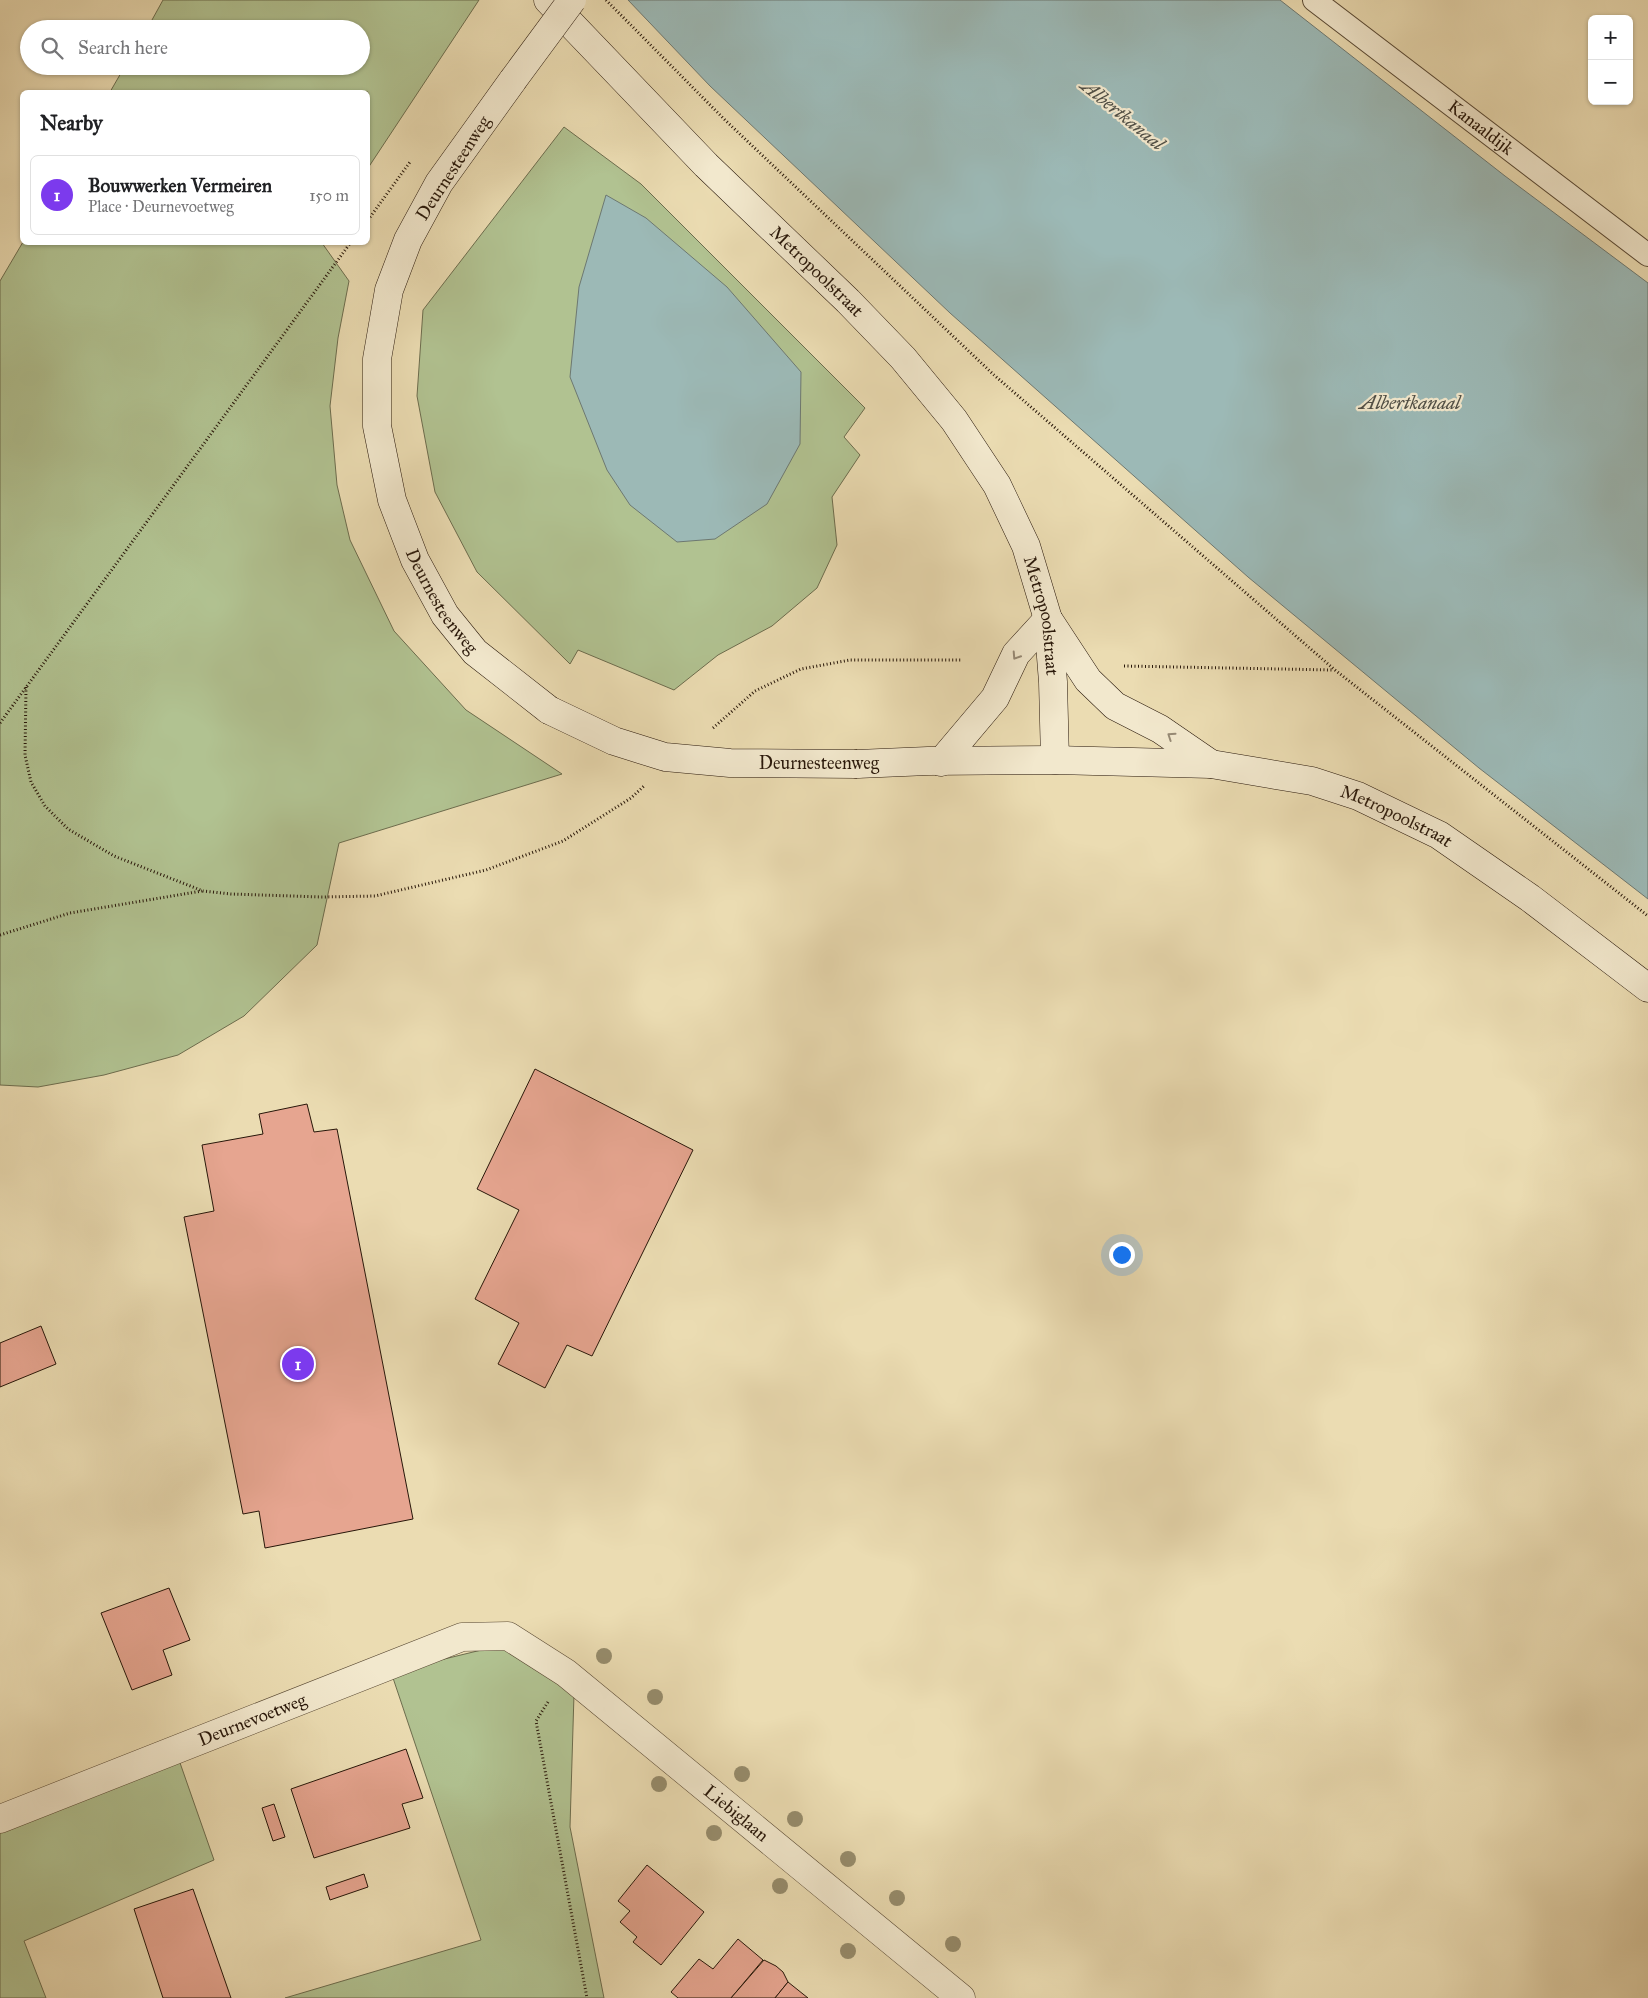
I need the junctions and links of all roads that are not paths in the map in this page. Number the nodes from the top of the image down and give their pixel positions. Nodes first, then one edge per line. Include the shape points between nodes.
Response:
1 (548, 0) edge
2 (572, 0) edge
3 (1314, 0) edge
4 (1648, 255) edge
5 (1048, 619) junction
6 (1054, 760) junction
7 (941, 762) junction
8 (1211, 764) junction
9 (1648, 988) edge
10 (508, 1636) joint
11 (0, 1819) edge
12 (961, 1998) edge

1 - 5 street, Metropoolstraat via 706,165 890,344 954,420 997,485 1026,546
2 - 7 street, Deurnesteenweg, bridge via 439,183 408,240 389,290 377,359 377,426 392,500 415,560 445,615 475,652 549,710 614,741 665,757 730,764
3 - 4 lane, Kanaaldijk
5 - 6 street, Metropoolstraat
5 -> 7 street via 1016,654 995,698
8 -> 5 street via 1160,729 1115,706 1088,680
6 - 7 street, Deurnesteenweg
6 - 8 street, Metropoolstraat
8 - 9 street, Metropoolstraat via 1312,781 1358,796 1440,835 1530,898
10 - 11 street, Deurnevoetweg via 462,1637
10 - 12 street, Liebiglaan via 566,1673

